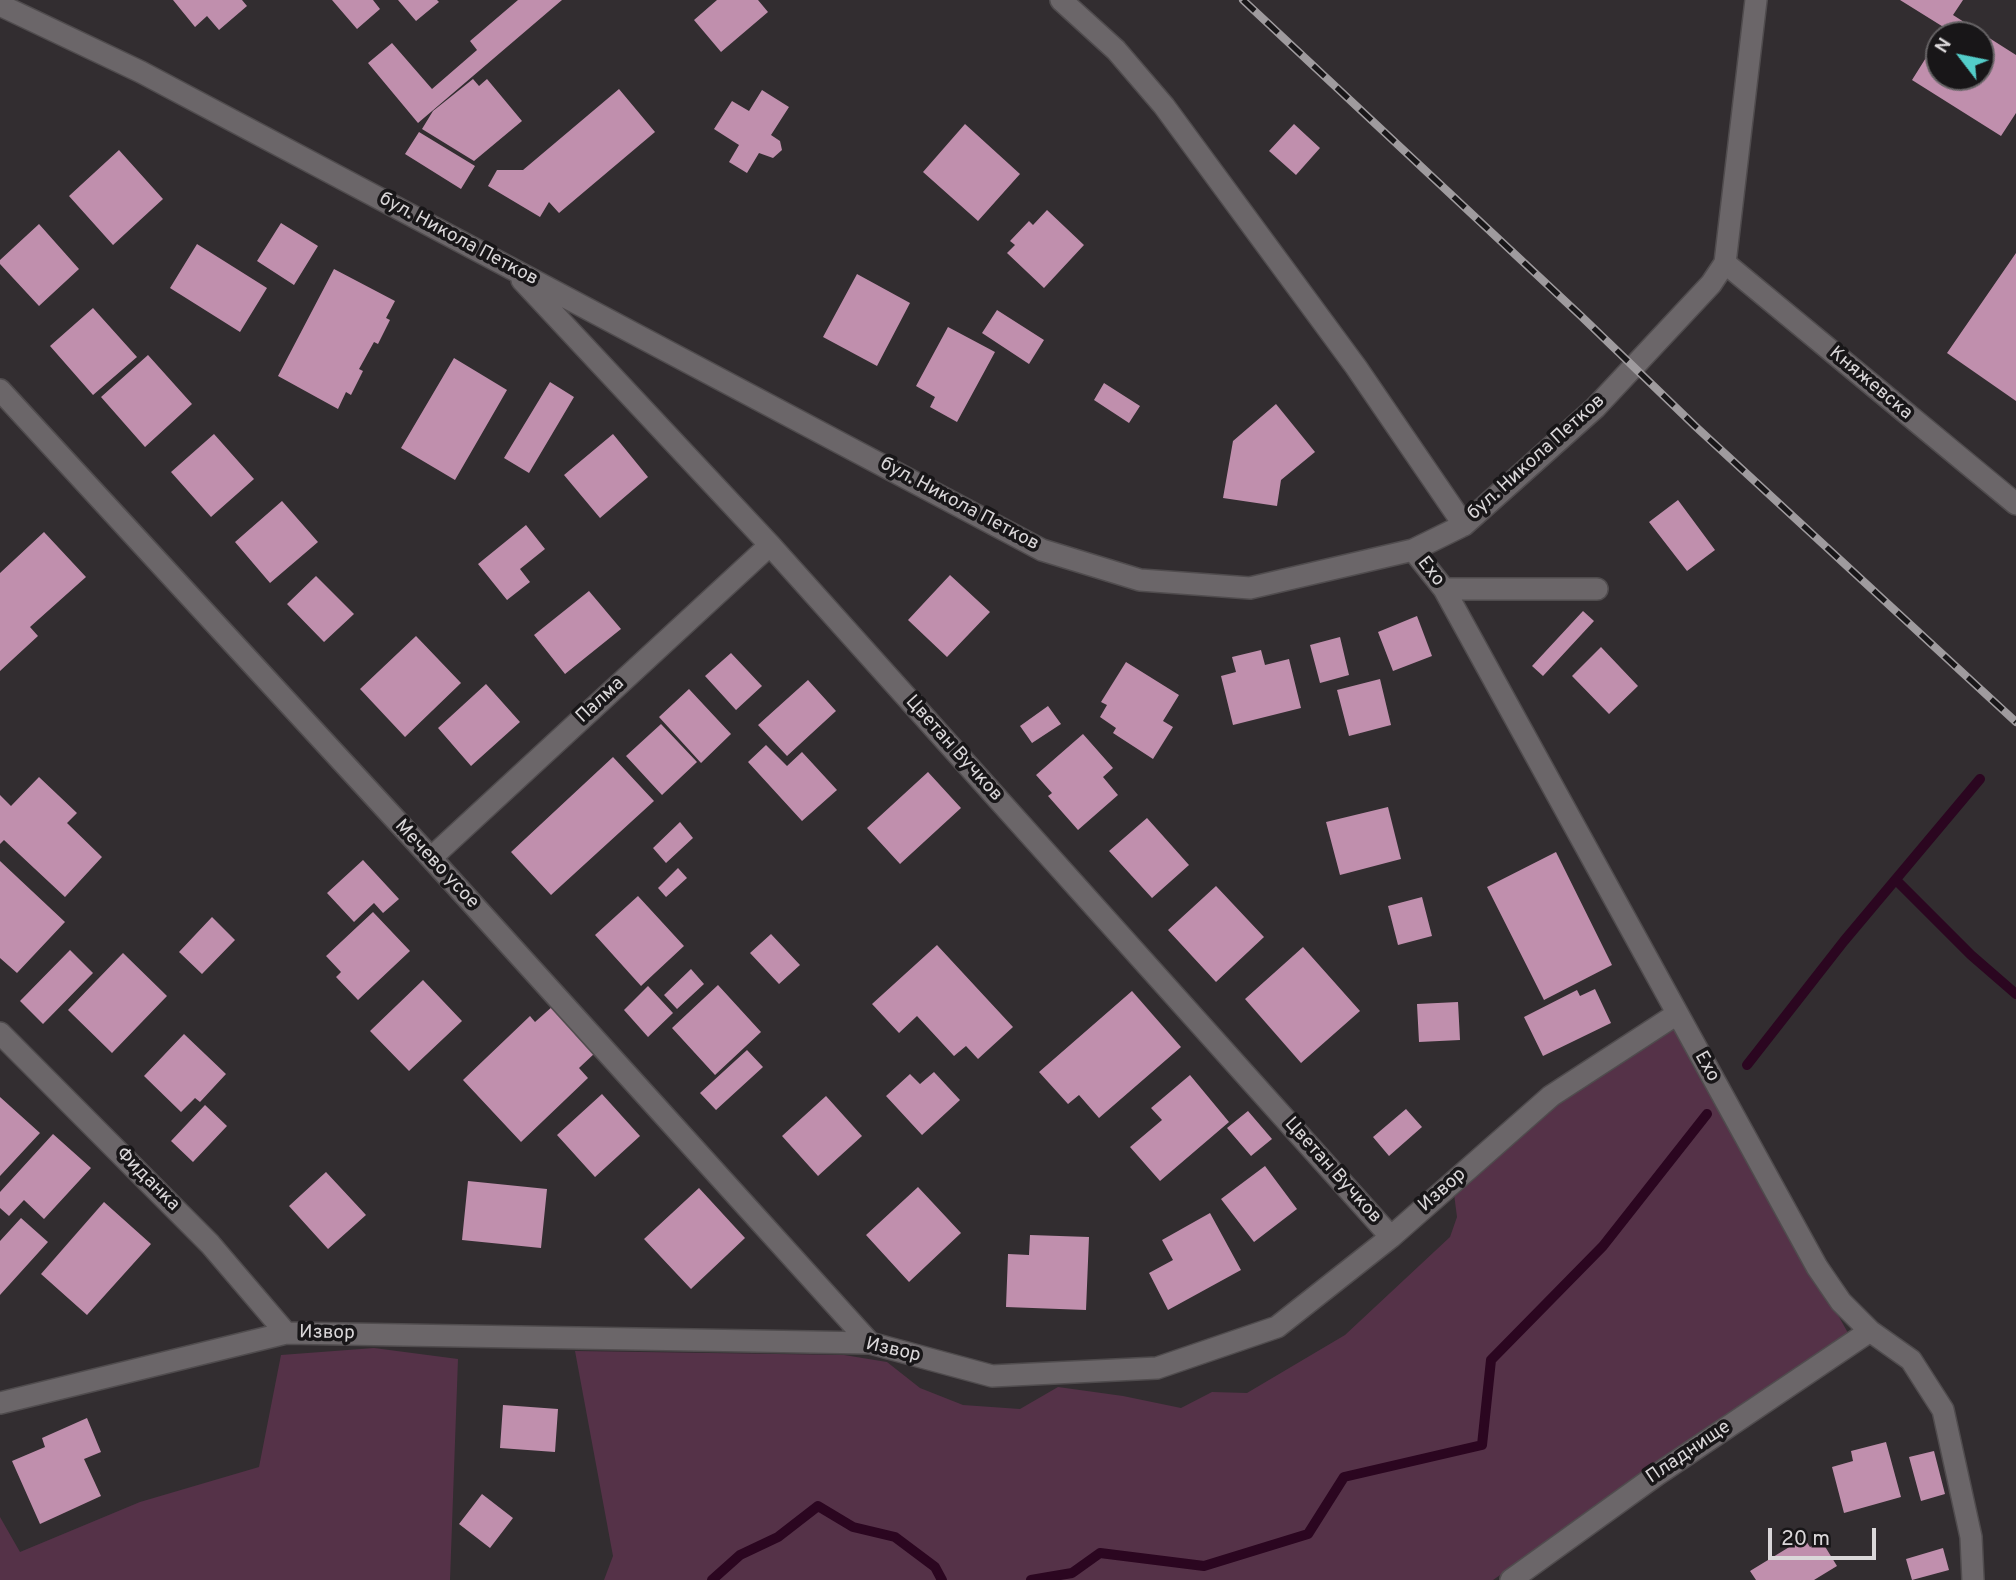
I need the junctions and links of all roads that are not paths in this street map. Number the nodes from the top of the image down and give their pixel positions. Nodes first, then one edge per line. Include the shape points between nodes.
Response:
1 (1061, 0) edge
2 (1756, 0) edge
3 (0, 5) edge
4 (1725, 263) junction
5 (509, 266) junction
6 (0, 390) edge
7 (2016, 504) edge
8 (1464, 525) junction
9 (770, 545) junction
10 (1412, 550) junction
11 (1444, 589) junction
12 (1597, 589) dead end
13 (431, 858) junction
14 (1677, 1014) junction
15 (0, 1033) edge
16 (1391, 1237) junction
17 (1870, 1331) junction
18 (286, 1334) junction
19 (870, 1343) junction
20 (0, 1403) edge
21 (1511, 1580) edge
22 (1973, 1580) edge

1 - 8 street via 1116,50 1164,106 1356,367
2 - 4 street, бул. Никола Петков
3 - 5 street, бул. Никола Петков via 141,72
4 - 7 street, Княжевска
4 - 8 street, бул. Никола Петков via 1702,294 1595,408
5 - 9 street, Цветан Вучков
5 - 10 street, бул. Никола Петков via 1054,553 1140,579 1250,588
6 - 13 street, Мечево усое
8 - 10 street, бул. Никола Петков
9 - 13 street, Палма
9 - 16 street, Цветан Вучков
10 - 11 street, Ехо
11 - 12 street
11 - 14 street, Ехо
13 - 19 street, Мечево усое
14 - 16 street, Извор via 1551,1096
14 - 17 street, Ехо via 1817,1267 1841,1302
15 - 18 street, Фиданка via 210,1244
16 - 19 street, Извор via 1277,1326 1157,1368 992,1376
17 - 21 street, Пладнище
17 - 22 street, Ехо via 1911,1360 1943,1410 1971,1537
18 - 19 street, Извор
18 - 20 street, Извор

